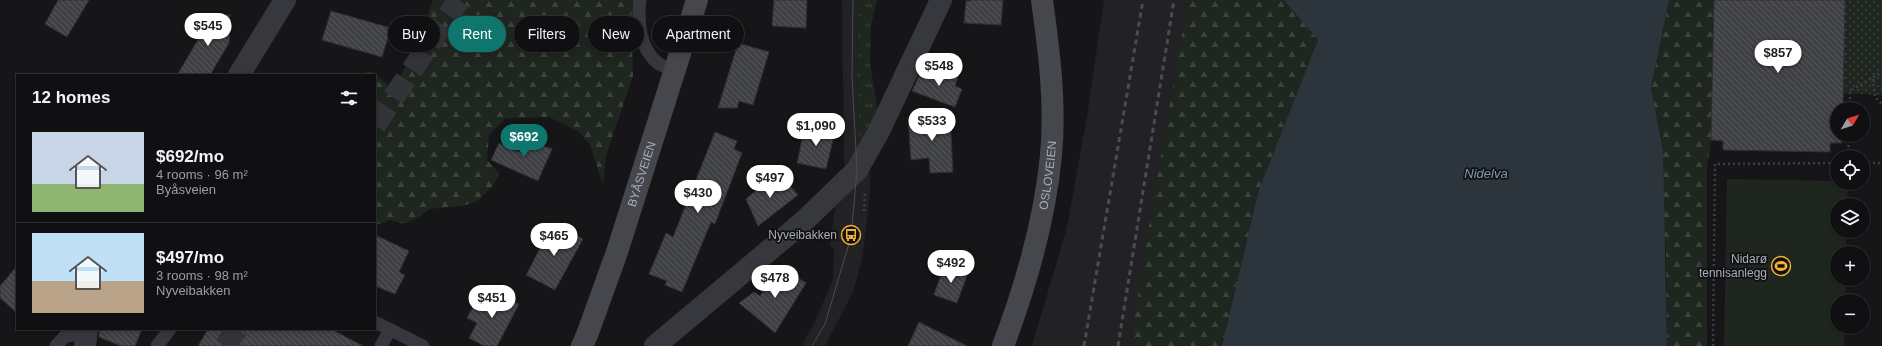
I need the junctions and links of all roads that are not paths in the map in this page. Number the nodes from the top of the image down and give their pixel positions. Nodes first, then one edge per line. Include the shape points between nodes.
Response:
1 (285, 0) edge
2 (640, 0) edge
3 (697, 0) edge
4 (941, 0) edge
5 (1042, 0) edge
6 (674, 70) junction
7 (240, 74) edge
8 (376, 323) edge
9 (169, 330) edge
10 (390, 330) junction
11 (86, 336) edge
12 (56, 346) edge
13 (156, 346) edge
14 (381, 346) edge
15 (423, 346) edge
16 (582, 346) edge
17 (655, 346) edge
18 (1003, 346) edge

1 - 7 street
2 - 6 lane via 638,19 643,43 651,57 661,66
3 - 6 main road, BYÅSVEIEN
4 - 17 street via 879,132 857,170 803,222
5 - 18 main road, OSLOVEIEN via 1051,66 1051,154 1043,210 1032,256
6 - 16 main road, BYÅSVEIEN via 618,252
8 - 10 lane
9 - 13 lane
10 - 14 lane
10 - 15 lane
11 - 12 lane via 64,337

